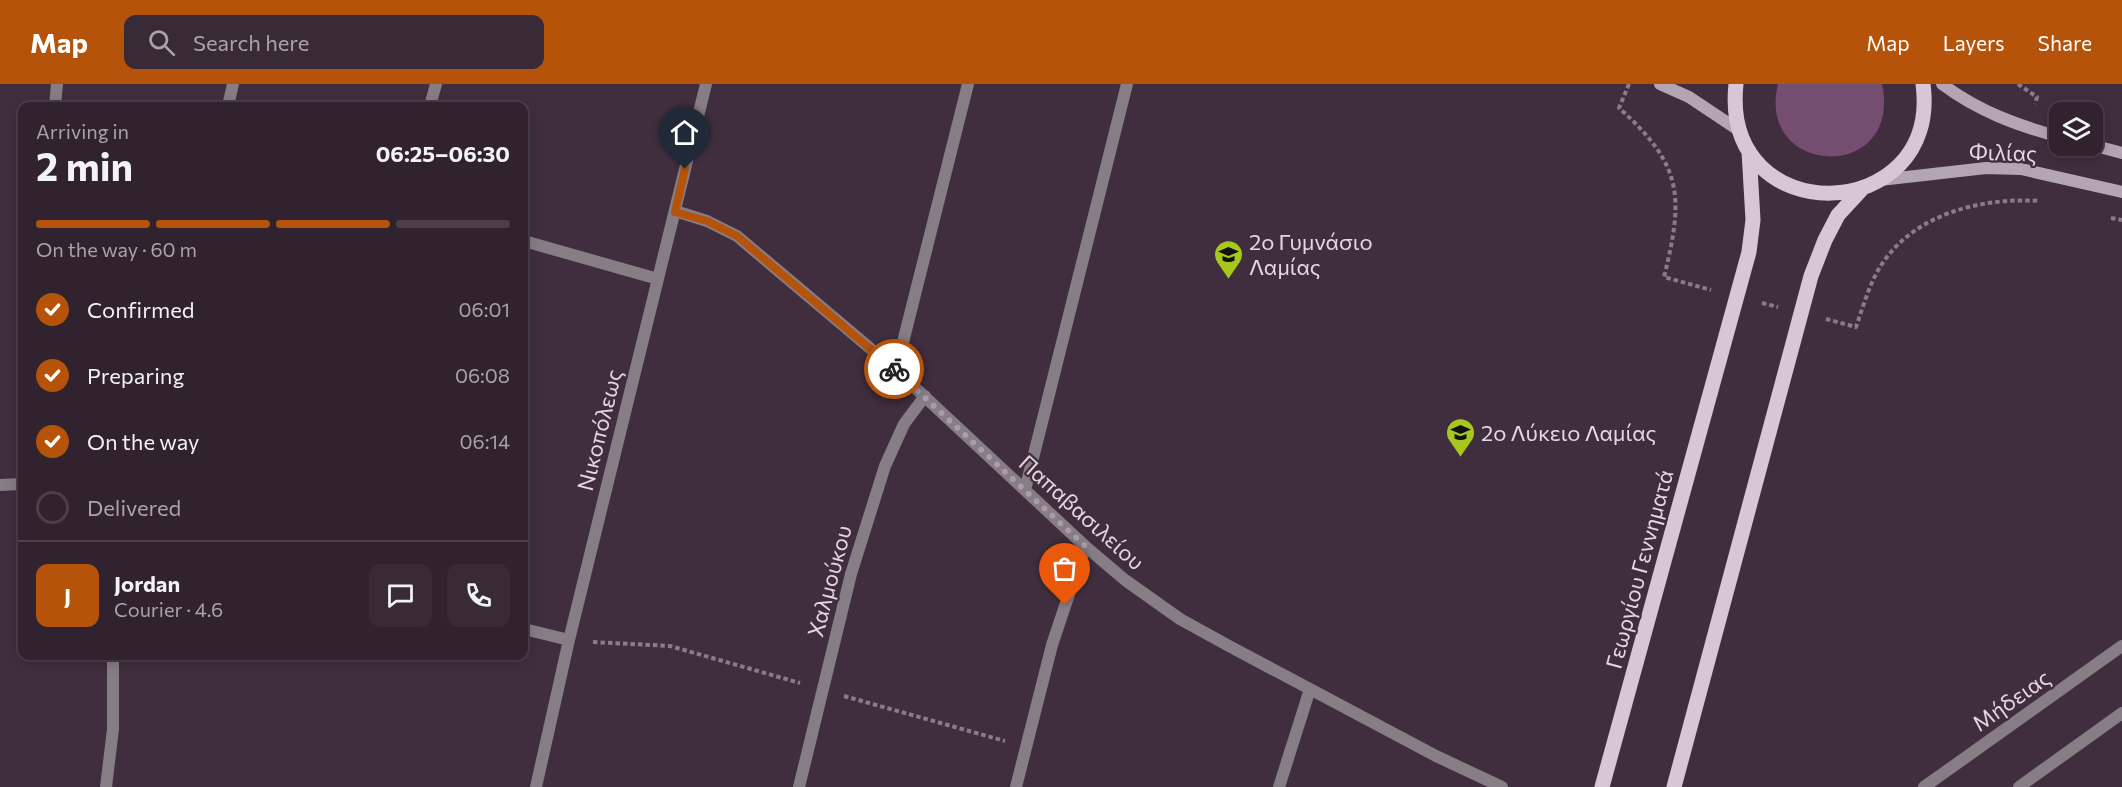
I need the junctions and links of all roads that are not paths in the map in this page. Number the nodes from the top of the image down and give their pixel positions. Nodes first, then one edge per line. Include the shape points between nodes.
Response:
1 (57, 84) edge
2 (233, 84) edge
3 (436, 84) edge
4 (706, 84) edge
5 (968, 84) edge
6 (1127, 84) edge
7 (1660, 84) edge
8 (1736, 84) edge
9 (1923, 84) edge
10 (1942, 84) edge
11 (55, 102) edge
12 (229, 102) edge
13 (431, 102) edge
14 (1740, 131) junction
15 (2049, 134) edge
16 (2103, 148) edge
17 (1749, 151) junction
18 (2122, 153) edge
19 (1880, 180) junction
20 (1863, 188) junction
21 (2122, 192) edge
22 (675, 212) junction
23 (528, 241) edge
24 (658, 279) junction
25 (896, 370) junction
26 (925, 396) junction
27 (18, 484) edge
28 (0, 485) edge
29 (1025, 490) junction
30 (1085, 546) junction
31 (528, 630) edge
32 (569, 640) junction
33 (2122, 646) edge
34 (113, 660) edge
35 (1310, 689) junction
36 (2122, 713) edge
37 (106, 787) edge
38 (536, 787) edge
39 (798, 787) edge
40 (1016, 787) edge
41 (1279, 787) edge
42 (1502, 787) edge
43 (1602, 787) edge
44 (1674, 787) edge
45 (1924, 787) edge
46 (2019, 787) edge

1 - 11 street
2 - 12 street
3 - 13 street
4 - 22 street, Νικοπόλεως
5 - 25 street
6 - 29 street
7 - 14 street via 1689,97
8 - 14 main road, Γεωργίου Γεννηματά via 1734,101
9 - 19 main road, Γεωργίου Γεννηματά via 1924,113 1913,144 1905,158
10 - 15 street, Φιλίας via 2001,119
14 - 17 main road, Γεωργίου Γεννηματά
16 - 18 street
17 - 20 main road, Γεωργίου Γεννηματά via 1775,178 1791,187 1827,195
17 - 43 main road, Γεωργίου Γεννηματά via 1753,220 1749,252
19 - 20 main road, Γεωργίου Γεννηματά
19 - 21 street, Φιλίας via 1986,168 2010,169
20 - 44 main road, Γεωργίου Γεννηματά via 1838,215 1811,276
22 - 24 street, Νικοπόλεως
22 - 25 street, Παπαβασιλείου via 737,236
23 - 24 street
24 - 32 street, Νικοπόλεως
25 - 26 street, Παπαβασιλείου
26 - 29 street, Παπαβασιλείου
26 - 39 street, Χαλμούκου via 895,441 850,574
27 - 28 street
29 - 30 street, Παπαβασιλείου
30 - 35 street, Παπαβασιλείου via 1180,619
30 - 40 street via 1052,645
31 - 32 street
32 - 38 street, Νικοπόλεως
33 - 45 street, Μήδειας
34 - 37 street via 113,729
35 - 41 street
35 - 42 street, Παπαβασιλείου
36 - 46 street

